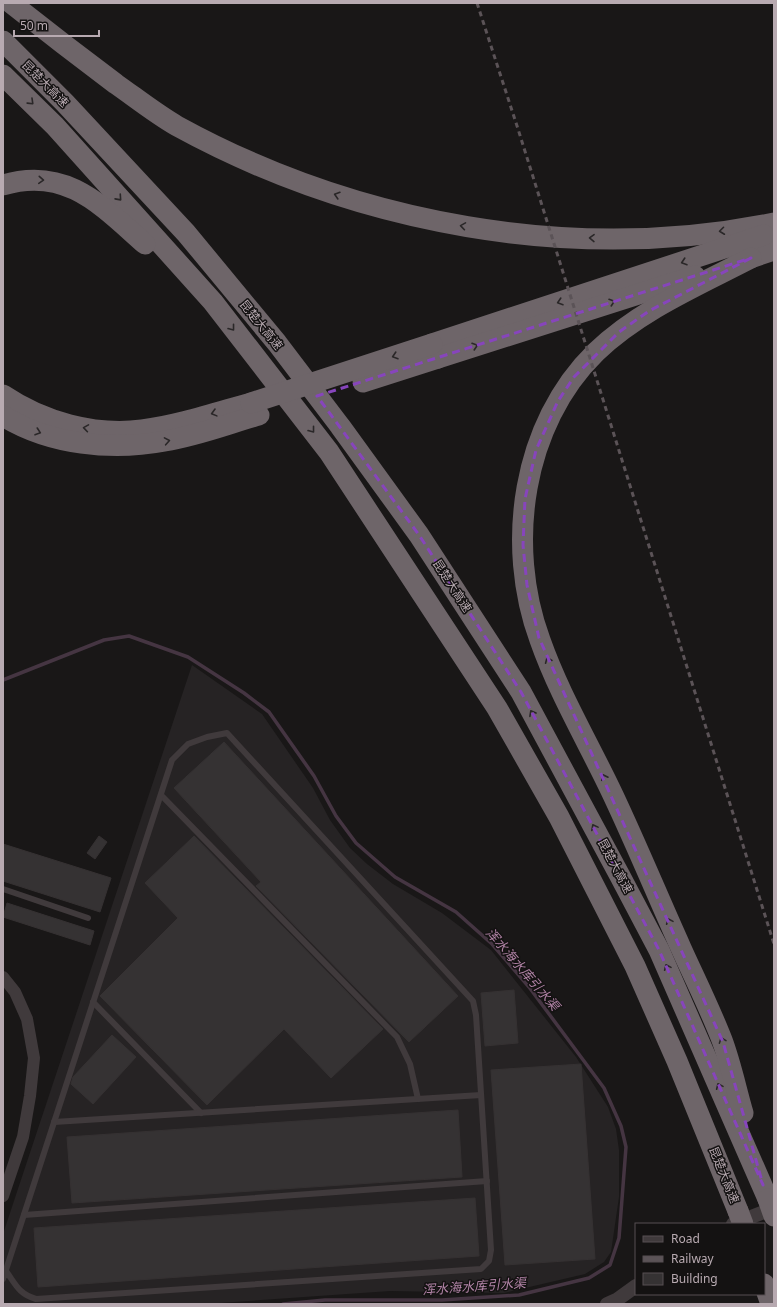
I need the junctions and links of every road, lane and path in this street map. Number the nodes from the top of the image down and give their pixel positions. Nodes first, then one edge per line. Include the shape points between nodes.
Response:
1 (11, 3) edge
2 (3, 41) edge
3 (3, 75) edge
4 (3, 185) edge
5 (774, 223) edge
6 (774, 232) edge
7 (774, 250) edge
8 (751, 258) junction
9 (213, 302) junction
10 (435, 351) junction
11 (3, 395) edge
12 (255, 409) junction
13 (3, 416) edge
14 (161, 795) junction
15 (3, 889) edge
16 (88, 918) dead end
17 (3, 977) edge
18 (94, 1002) junction
19 (481, 1095) junction
20 (418, 1099) junction
21 (201, 1113) junction
22 (54, 1122) junction
23 (487, 1181) junction
24 (3, 1196) edge
25 (770, 1202) edge
26 (24, 1215) junction
27 (738, 1220) edge
28 (6, 1271) junction
29 (3, 1279) edge
30 (635, 1287) edge
31 (765, 1287) edge
32 (607, 1304) edge
33 (771, 1304) edge

5 -> 1 highway via 680,236 581,238 466,226 369,205 273,172 175,124 70,50
25 -> 2 highway, 昆楚大高速 via 659,950 624,882 520,692 419,534 277,343 186,233 65,103
3 -> 9 highway, 昆楚大高速 via 55,126
4 -> 9 highway via 18,181 46,180 73,188 117,219
6 -> 10 highway
7 - 8 highway
10 -> 8 highway
25 -> 8 highway via 723,1042 613,795 555,677 539,638 527,585 523,545 525,499 536,450 558,401 574,377 594,354 649,311
9 -> 27 highway, 昆楚大高速 via 329,452 497,708 559,817 635,966 677,1061
10 - 12 highway, bridge
12 -> 11 highway via 142,430 112,431 63,423 34,413
13 -> 12 highway via 54,437 86,443 122,445 175,439
14 - 18 lane
14 - 19 lane via 172,760 188,744 227,733 473,1001
14 - 20 lane via 397,1037 410,1064
15 - 16 lane
17 - 24 street via 15,992 27,1019 34,1058 22,1137
18 - 21 lane
18 - 22 lane
19 - 20 lane
19 - 23 lane
20 - 21 lane
21 - 22 lane
22 - 26 lane
23 - 26 lane
23 - 28 lane via 491,1250 489,1261 481,1269 36,1299 25,1296
25 - 27 street
26 - 28 lane
28 - 29 lane
30 - 32 street
31 - 33 highway

